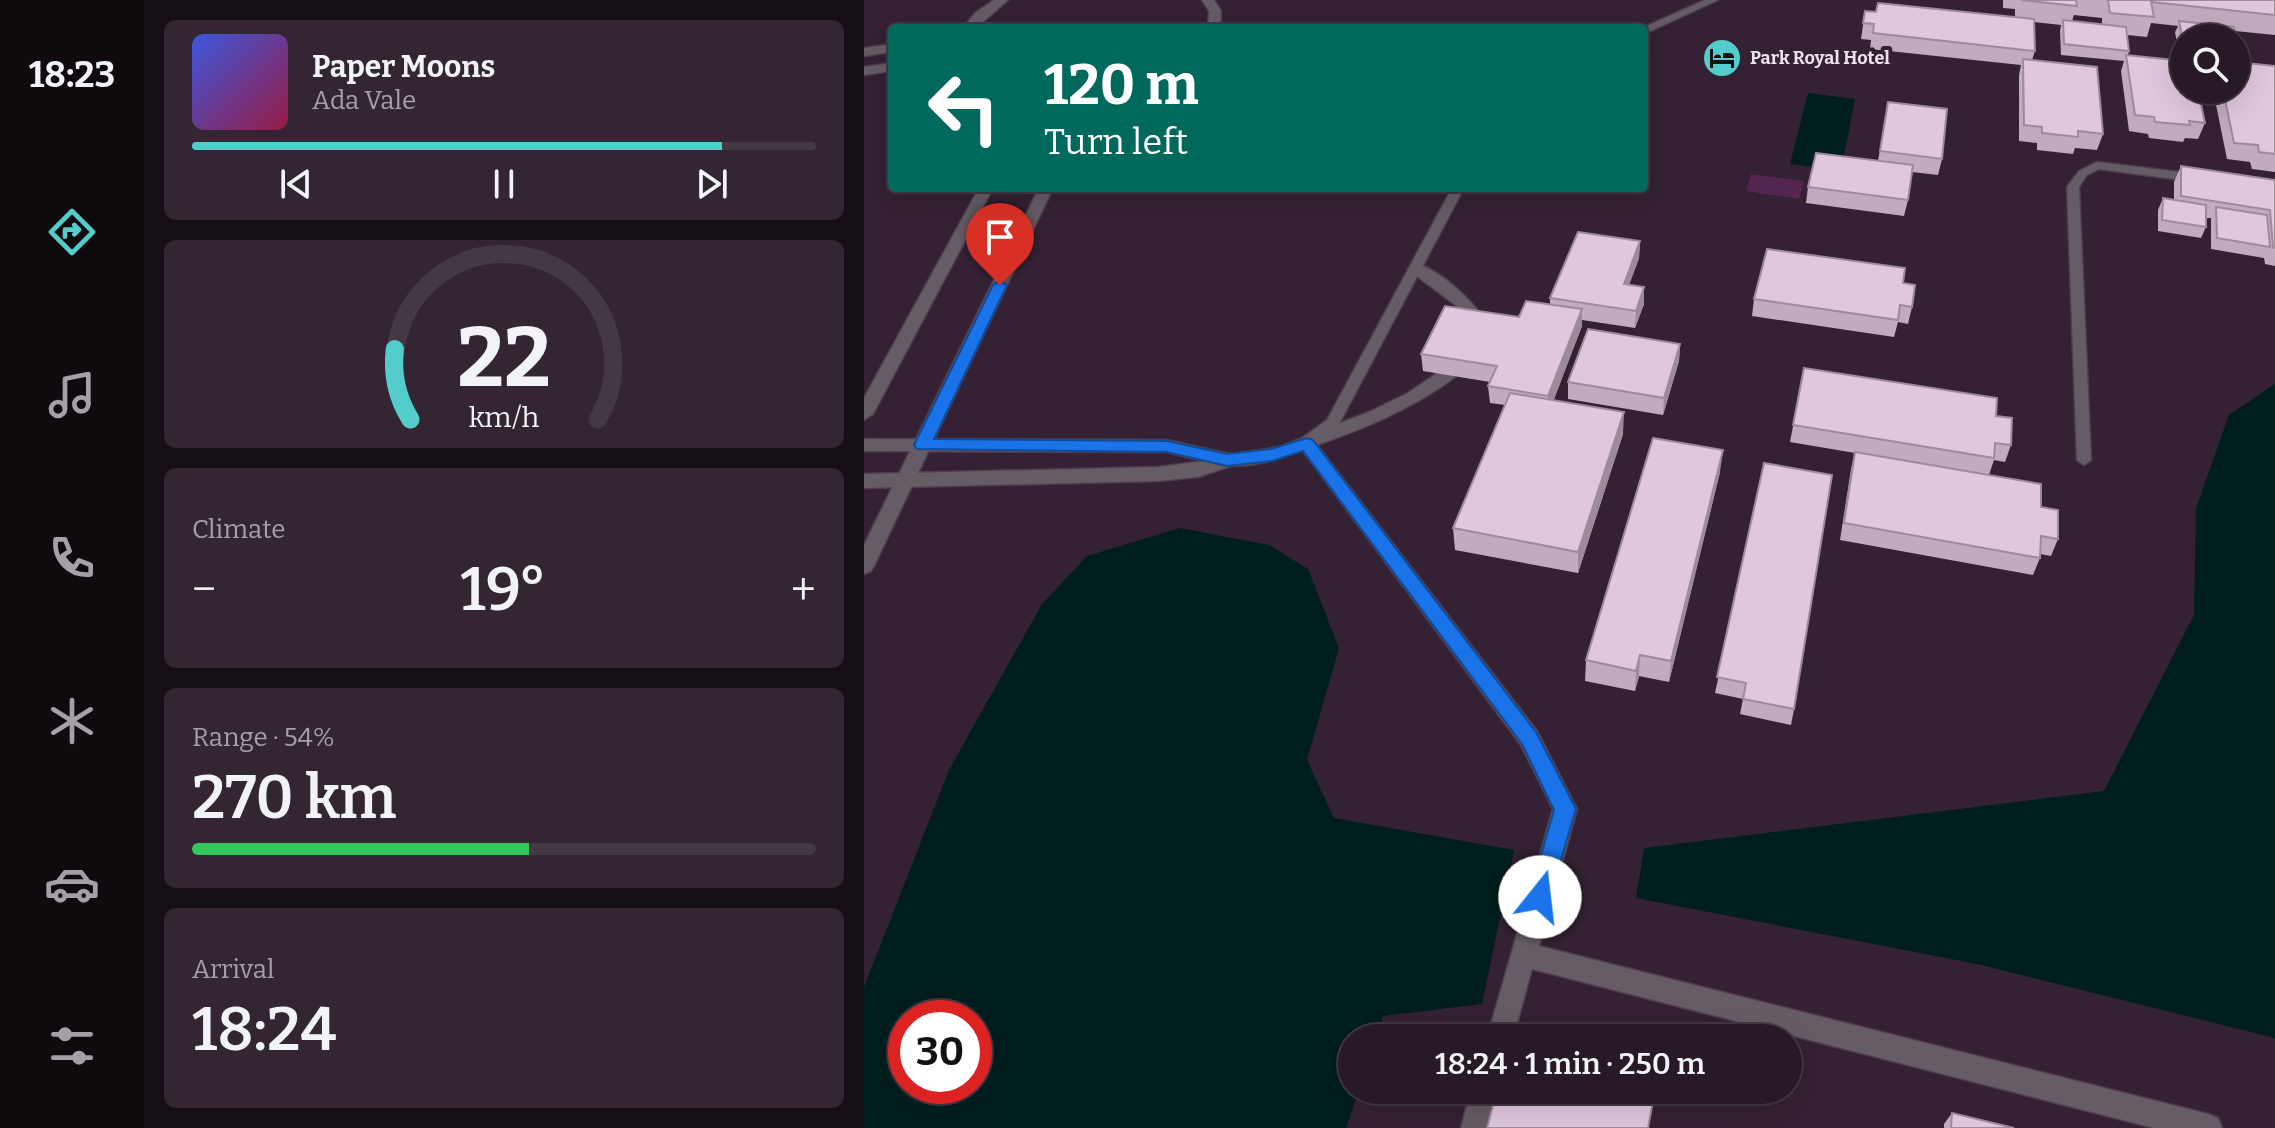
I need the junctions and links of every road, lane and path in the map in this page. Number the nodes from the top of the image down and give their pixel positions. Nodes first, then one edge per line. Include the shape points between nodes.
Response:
1 (1002, 0) edge
2 (1208, 0) edge
3 (1713, 0) edge
4 (972, 24) edge
5 (1214, 24) edge
6 (1648, 29) edge
7 (888, 49) edge
8 (864, 52) edge
9 (888, 68) edge
10 (864, 71) edge
11 (2203, 179) edge
12 (984, 192) edge
13 (1044, 192) edge
14 (1456, 192) edge
15 (1416, 268) junction
16 (864, 414) edge
17 (1309, 442) junction
18 (864, 445) edge
19 (923, 445) junction
20 (1227, 460) junction
21 (2084, 460) dead end
22 (864, 481) edge
23 (905, 481) junction
24 (864, 566) edge
25 (1524, 955) junction
26 (1504, 1024) edge
27 (1481, 1104) edge
28 (1475, 1128) edge
29 (2208, 1128) edge

1 - 4 street
2 - 5 street via 1215,11
3 - 6 lane
7 - 8 street
9 - 10 street
11 - 21 lane via 2097,165 2073,187
12 - 16 street
13 - 19 street
14 - 15 lane
15 - 17 lane via 1333,423
15 - 17 street via 1457,297 1480,323 1482,336 1476,346 1452,372 1417,396
17 - 20 lane via 1272,455
17 - 25 street via 1529,738 1565,809
18 - 19 street
19 - 20 street via 1167,446
19 - 23 street
20 - 23 street via 1198,470 1158,474
22 - 23 street
23 - 24 street
25 - 26 street
25 - 29 street
27 - 28 street

